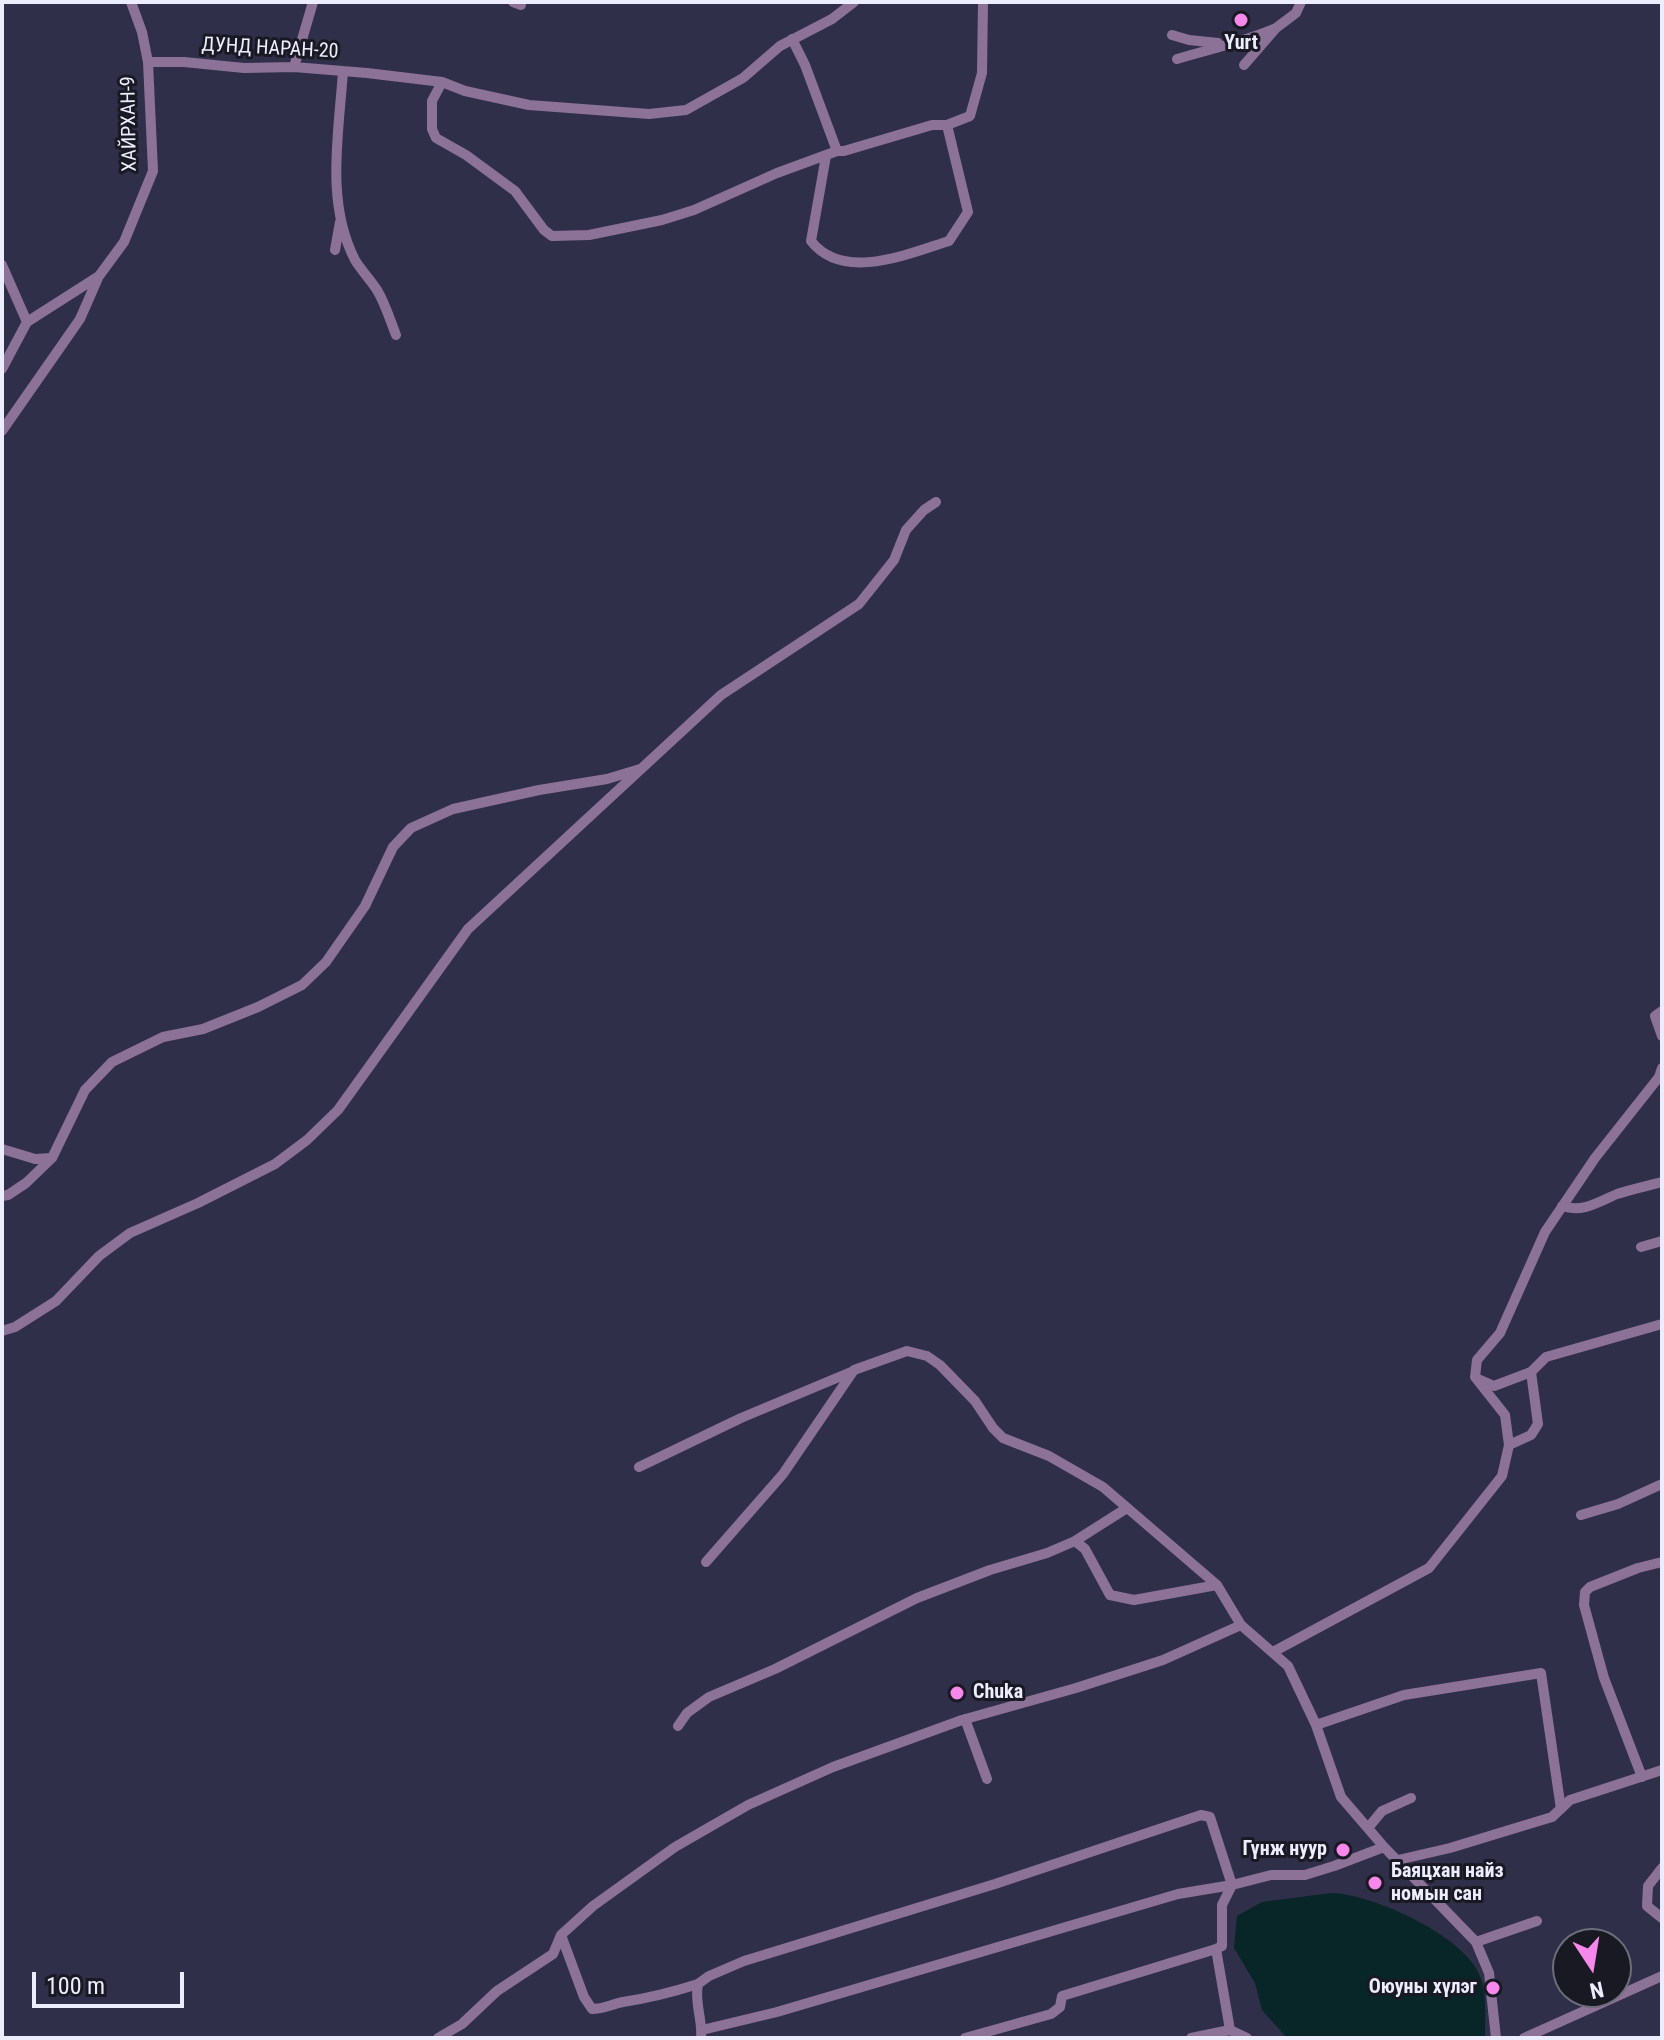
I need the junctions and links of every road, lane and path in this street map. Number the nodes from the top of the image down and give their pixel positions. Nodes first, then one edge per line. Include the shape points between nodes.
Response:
1 (131, 2) edge
2 (313, 2) edge
3 (854, 2) edge
4 (983, 2) edge
5 (1301, 2) edge
6 (1276, 28) junction
7 (1172, 35) dead end
8 (792, 39) junction
9 (1228, 44) junction
10 (1177, 59) dead end
11 (148, 62) junction
12 (1244, 65) dead end
13 (294, 67) junction
14 (343, 71) junction
15 (442, 82) junction
16 (947, 125) junction
17 (832, 154) junction
18 (340, 220) junction
19 (335, 250) dead end
20 (2, 265) edge
21 (99, 276) junction
22 (27, 322) junction
23 (396, 335) dead end
24 (2, 369) edge
25 (2, 431) edge
26 (936, 502) dead end
27 (645, 767) junction
28 (1662, 1011) edge
29 (1662, 1036) edge
30 (1661, 1075) edge
31 (2, 1149) edge
32 (52, 1158) junction
33 (1662, 1182) edge
34 (2, 1196) edge
35 (1562, 1206) junction
36 (1662, 1241) edge
37 (1641, 1247) dead end
38 (1662, 1324) edge
39 (2, 1331) edge
40 (885, 1354) dead end
41 (854, 1370) junction
42 (1531, 1372) junction
43 (1475, 1377) junction
44 (1509, 1445) junction
45 (639, 1467) dead end
46 (1662, 1484) edge
47 (1127, 1508) junction
48 (1581, 1515) dead end
49 (1075, 1541) junction
50 (706, 1562) dead end
51 (1662, 1562) edge
52 (1217, 1585) junction
53 (1241, 1625) junction
54 (1273, 1652) junction
55 (965, 1719) junction
56 (1316, 1725) junction
57 (678, 1726) dead end
58 (1662, 1770) edge
59 (1642, 1777) junction
60 (987, 1779) dead end
61 (1411, 1798) dead end
62 (1561, 1809) junction
63 (1368, 1828) junction
64 (1384, 1847) junction
65 (1398, 1860) junction
66 (1662, 1868) edge
67 (1232, 1885) junction
68 (1662, 1918) edge
69 (1537, 1921) dead end
70 (561, 1935) junction
71 (1476, 1942) junction
72 (1216, 1949) junction
73 (1662, 1976) edge
74 (698, 1984) junction
75 (1230, 2030) junction
76 (701, 2034) edge
77 (438, 2038) edge
78 (965, 2038) edge
79 (1191, 2038) edge
80 (1247, 2038) edge
81 (1496, 2038) edge
82 (1524, 2038) edge

1 - 11 street, ХАЙРХАН-9
2 - 13 street
3 - 8 street, ДУНД НАРАН-20
4 - 16 street via 982,73 970,116
5 - 6 street via 1296,13
6 - 9 street
6 - 12 street
7 - 9 street
8 - 15 street, ДУНД НАРАН-20 via 743,78 686,110 649,114 529,105
8 - 17 street
9 - 10 street
11 - 13 street, ДУНД НАРАН-20
11 - 21 street, ХАЙРХАН-9 via 153,171 124,242
13 - 14 street, ДУНД НАРАН-20
14 - 15 street, ДУНД НАРАН-20
14 - 18 street via 337,156
15 - 17 street via 432,101 436,138 515,191 552,236 589,235 662,220
16 - 17 street
16 - 17 street via 968,212 949,241 890,259 839,262 821,254 811,241
18 - 19 street
18 - 23 street via 355,260 378,292
20 - 22 street
21 - 22 street
21 - 25 street via 80,319
22 - 24 street
26 - 27 street via 906,530 894,560 859,604 721,695
27 - 32 street via 453,809 411,828 393,847 365,906 326,962 302,985 203,1029 163,1037 112,1062 85,1090
27 - 39 street via 468,929 338,1110 307,1140 275,1164 130,1233 99,1256 56,1301
28 - 29 street via 1655,1016
30 - 35 street
31 - 32 street
32 - 34 street via 26,1183
33 - 35 street via 1586,1208
35 - 43 street via 1500,1333 1477,1360
36 - 37 street
38 - 42 street via 1546,1357
40 - 41 street
41 - 45 street
41 - 47 street via 907,1351 927,1356 954,1377 1003,1438 1049,1456 1103,1487
41 - 50 street via 783,1474
42 - 43 street via 1494,1386
42 - 44 street via 1538,1424 1531,1435
43 - 44 street via 1505,1415
44 - 54 street via 1502,1476 1429,1568
46 - 48 street
47 - 49 street
47 - 52 street
49 - 52 street via 1085,1549 1110,1595 1134,1600
49 - 57 street via 917,1598 709,1697
51 - 59 street via 1585,1592 1604,1678
52 - 53 street
53 - 54 street
53 - 55 street via 1163,1660
54 - 56 street via 1288,1666
55 - 60 street
55 - 70 street via 833,1767 748,1805 675,1847
56 - 62 street via 1404,1695 1541,1673
56 - 63 street via 1341,1797
58 - 59 street
59 - 62 street via 1570,1800
61 - 63 street via 1382,1811
62 - 65 street via 1552,1817
63 - 64 street
64 - 65 street
64 - 67 street via 1305,1875 1271,1875
65 - 71 street
66 - 68 street via 1648,1886 1647,1906
67 - 72 street via 1222,1905 1222,1946
67 - 74 street via 1210,1817 1201,1815 744,1961
67 - 76 street via 1178,1894
69 - 71 street
70 - 74 street via 592,2009
70 - 77 street via 553,1954
71 - 81 street via 1489,1973
72 - 75 street
72 - 78 street via 1062,1996 1060,2007 1051,2014
73 - 82 street
74 - 76 street
75 - 79 street
75 - 80 street

